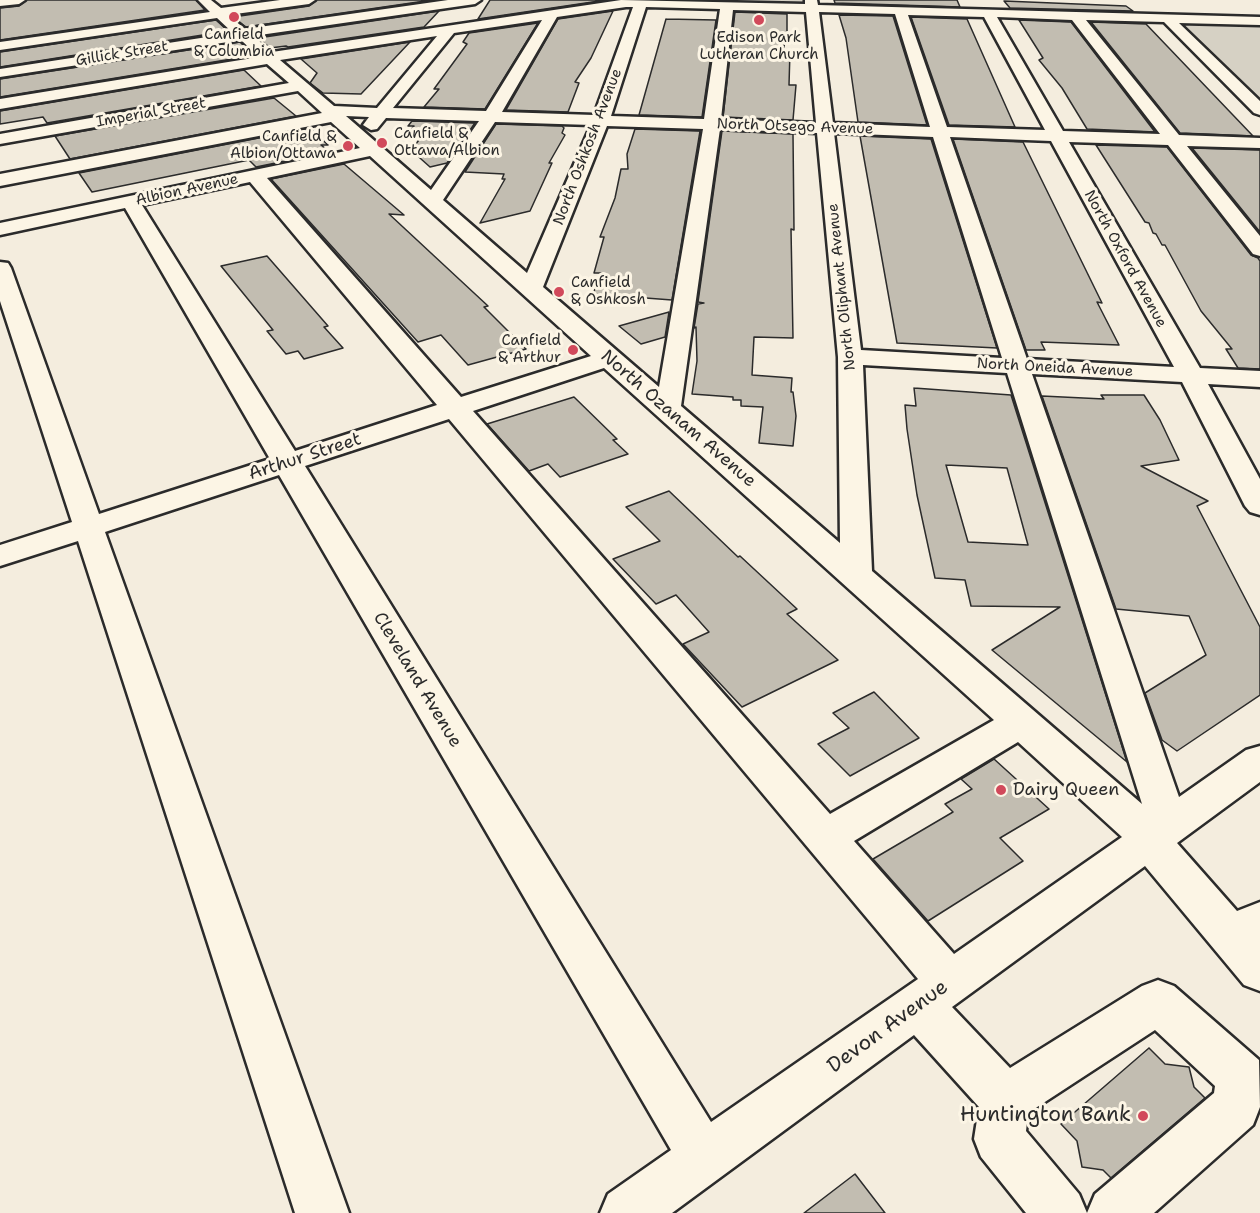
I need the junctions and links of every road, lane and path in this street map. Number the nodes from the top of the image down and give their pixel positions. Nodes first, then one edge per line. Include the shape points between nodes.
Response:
1 (19, 0) edge
2 (204, 0) edge
3 (309, 0) edge
4 (475, 0) edge
5 (0, 2) edge
6 (641, 3) junction
7 (811, 4) edge
8 (727, 6) junction
9 (1144, 7) dead end
10 (900, 11) junction
11 (219, 13) junction
12 (988, 13) junction
13 (552, 14) junction
14 (1076, 16) junction
15 (1162, 18) junction
16 (1260, 21) edge
17 (450, 30) junction
18 (243, 34) junction
19 (0, 46) edge
20 (270, 58) junction
21 (0, 73) edge
22 (301, 86) junction
23 (0, 104) edge
24 (1260, 110) edge
25 (382, 112) junction
26 (333, 113) junction
27 (490, 116) junction
28 (601, 120) junction
29 (711, 124) junction
30 (825, 128) junction
31 (940, 132) junction
32 (1056, 136) junction
33 (0, 140) edge
34 (1174, 140) junction
35 (1260, 143) edge
36 (367, 144) junction
37 (255, 176) junction
38 (0, 180) edge
39 (131, 202) junction
40 (432, 202) junction
41 (0, 229) edge
42 (1260, 250) edge
43 (0, 268) edge
44 (531, 289) junction
45 (850, 357) junction
46 (609, 358) junction
47 (1019, 366) junction
48 (1191, 375) junction
49 (1260, 378) edge
50 (455, 408) junction
51 (667, 409) junction
52 (287, 463) junction
53 (1260, 506) edge
54 (89, 528) junction
55 (0, 556) edge
56 (856, 576) junction
57 (1021, 722) junction
58 (1260, 761) edge
59 (1159, 834) junction
60 (825, 838) junction
61 (1244, 928) edge
62 (1260, 970) edge
63 (934, 994) junction
64 (1251, 1073) edge
65 (1005, 1099) junction
66 (704, 1158) junction
67 (322, 1213) edge
68 (627, 1213) edge
69 (1060, 1213) edge
70 (1114, 1213) edge

1 - 5 street
2 - 11 street, North Ozanam Avenue
3 - 11 street
4 - 18 street, Gillick Street
6 - 8 street
6 - 13 street
6 - 28 street, North Oshkosh Avenue
7 - 8 street
7 - 10 street
7 - 30 street, North Oliphant Avenue
8 - 29 street
9 - 15 street
10 - 12 street
10 - 31 street
11 - 18 street, North Ozanam Avenue
11 - 19 street
12 - 14 street
12 - 32 street, North Oxford Avenue
13 - 17 street
13 - 27 street
14 - 15 street
14 - 34 street
15 - 16 street
15 - 24 street
17 - 20 street
17 - 25 street
18 - 20 street, North Ozanam Avenue
18 - 21 street, Gillick Street
20 - 22 street, North Ozanam Avenue
20 - 23 street
22 - 26 street, North Ozanam Avenue
22 - 33 street, Imperial Street
25 - 26 street, North Otsego Avenue
25 - 27 street, North Otsego Avenue
25 - 36 street
26 - 36 street, North Ozanam Avenue
26 - 38 street, North Otsego Avenue
27 - 28 street, North Otsego Avenue
27 - 40 street
28 - 29 street, North Otsego Avenue
28 - 44 street, North Oshkosh Avenue
29 - 30 street, North Otsego Avenue
29 - 51 street
30 - 31 street, North Otsego Avenue
30 - 45 street, North Oliphant Avenue
31 - 32 street, North Otsego Avenue
31 - 47 street
32 - 34 street, North Otsego Avenue
32 - 48 street, North Oxford Avenue
34 - 35 street, North Otsego Avenue
34 - 42 street
36 - 37 street, Albion Avenue
36 - 40 street, North Ozanam Avenue
37 - 39 street, Albion Avenue
37 - 50 street
39 - 41 street, Albion Avenue
39 - 52 street, Cleveland Avenue
40 - 44 street, North Ozanam Avenue
43 - 54 street
44 - 46 street, North Ozanam Avenue
45 - 47 street, North Oneida Avenue
45 - 56 street, North Oliphant Avenue
46 - 50 street, Arthur Street
46 - 51 street, North Ozanam Avenue
47 - 48 street, North Oneida Avenue
47 - 59 street
48 - 49 street, North Oneida Avenue
48 - 53 street, North Oxford Avenue
50 - 52 street, Arthur Street
50 - 60 street
51 - 56 street, North Ozanam Avenue
52 - 54 street, Arthur Street
52 - 66 street, Cleveland Avenue
54 - 55 street, Arthur Street
54 - 67 street
56 - 57 street, North Ozanam Avenue
57 - 59 street, North Ozanam Avenue via 1129,817
57 - 60 street
58 - 59 street, Devon Avenue
59 - 61 street, North Ozanam Avenue
59 - 63 street, Devon Avenue
60 - 63 street
61 - 62 street, North Ozanam Avenue
63 - 65 street
63 - 66 street, Devon Avenue
64 - 65 street via 1158,1002
64 - 70 street via 1235,1107
65 - 69 street via 999,1138
66 - 68 street, Devon Avenue

